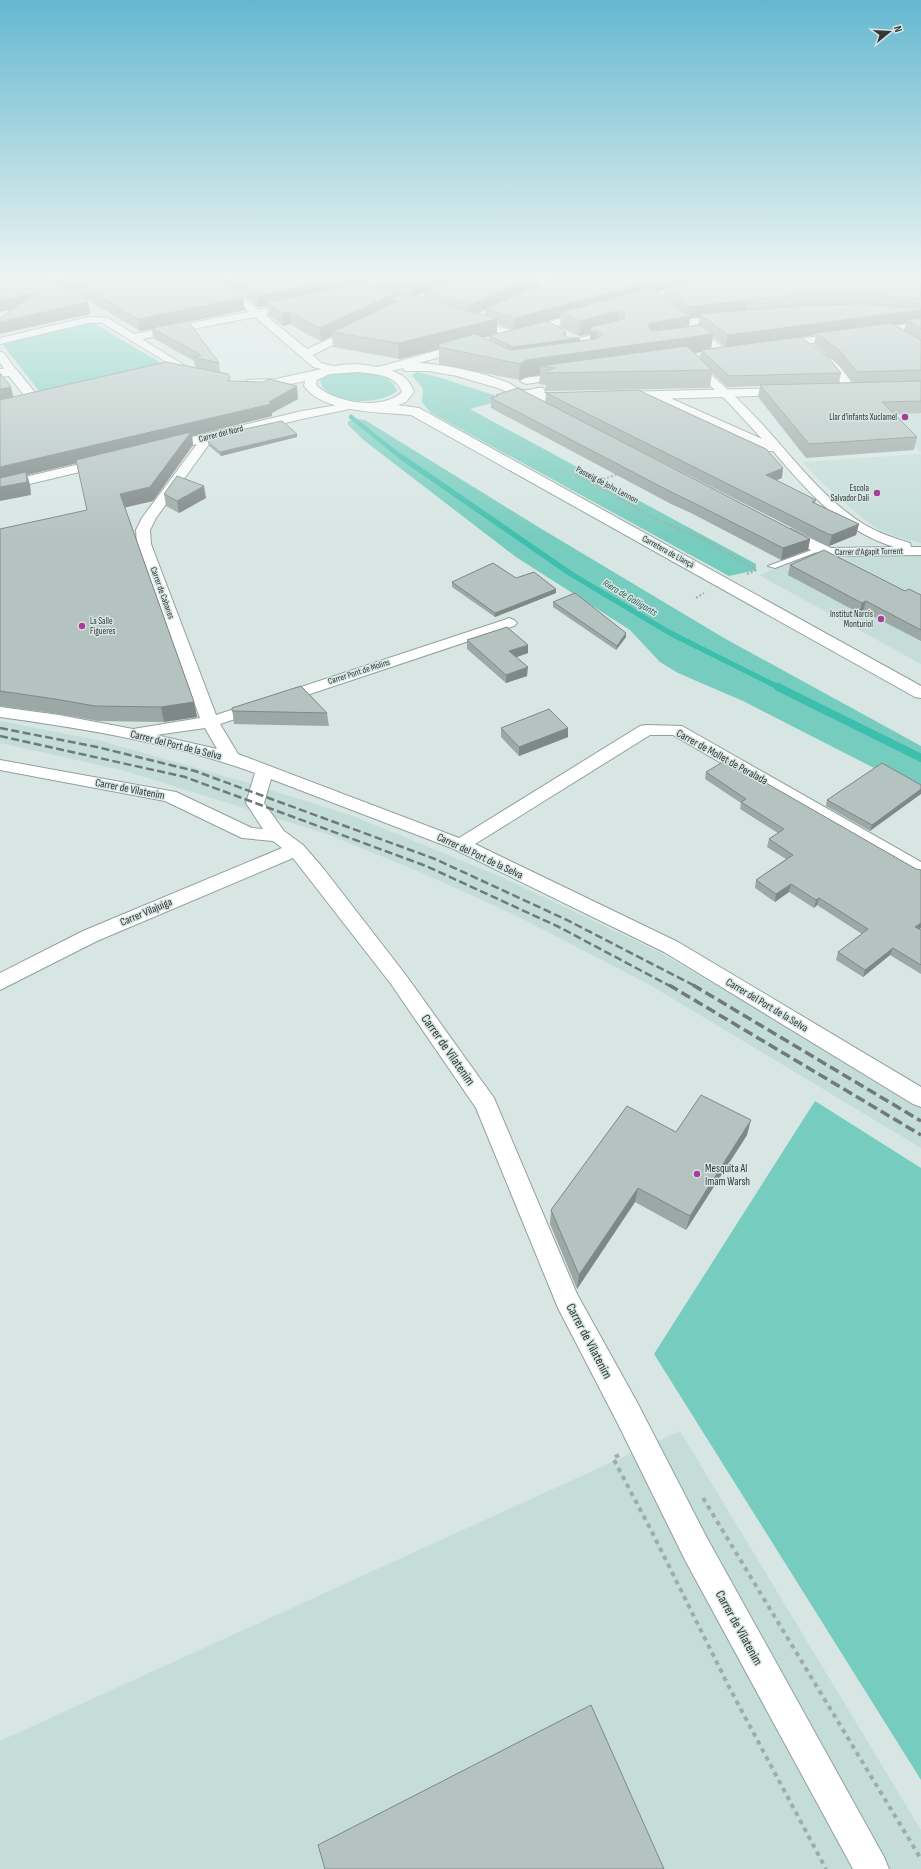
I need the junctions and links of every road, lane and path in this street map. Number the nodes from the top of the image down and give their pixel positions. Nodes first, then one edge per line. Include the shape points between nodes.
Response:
1 (165, 365) edge
2 (178, 365) edge
3 (318, 365) edge
4 (398, 365) edge
5 (431, 365) edge
6 (691, 365) edge
7 (831, 365) edge
8 (432, 368) junction
9 (183, 369) junction
10 (159, 370) joint
11 (333, 370) junction
12 (378, 371) junction
13 (6, 372) edge
14 (198, 374) edge
15 (575, 374) edge
16 (315, 375) junction
17 (400, 379) junction
18 (236, 382) edge
19 (276, 383) junction
20 (312, 389) junction
21 (520, 389) junction
22 (857, 389) joint
23 (835, 390) edge
24 (804, 391) edge
25 (68, 392) edge
26 (406, 394) junction
27 (726, 394) junction
28 (604, 396) edge
29 (657, 396) junction
30 (324, 398) junction
31 (460, 401) dead end
32 (359, 405) junction
33 (547, 410) edge
34 (414, 411) junction
35 (302, 415) junction
36 (212, 436) junction
37 (156, 450) edge
38 (778, 450) junction
39 (534, 455) dead end
40 (120, 458) edge
41 (554, 466) dead end
42 (622, 472) edge
43 (592, 483) junction
44 (0, 487) edge
45 (777, 527) edge
46 (883, 539) junction
47 (820, 550) junction
48 (921, 550) edge
49 (871, 552) junction
50 (772, 566) dead end
51 (756, 570) dead end
52 (509, 623) dead end
53 (921, 693) edge
54 (0, 712) edge
55 (210, 722) junction
56 (129, 733) junction
57 (230, 758) junction
58 (0, 765) edge
59 (264, 771) junction
60 (287, 842) junction
61 (461, 845) junction
62 (921, 870) edge
63 (0, 982) edge
64 (921, 1098) edge
65 (643, 1444) junction
66 (701, 1495) dead end
67 (921, 1859) edge
68 (826, 1869) edge
69 (872, 1869) edge

1 - 10 street
2 - 9 street
3 - 11 street
4 - 12 street
5 - 8 street
6 - 27 street
7 - 22 street
8 - 17 street via 407,368 402,372
8 - 21 street
9 - 10 street
9 - 14 street
11 - 12 street via 358,368
11 - 16 street
12 - 17 street
13 - 25 street via 29,401
15 - 21 street
16 - 19 street
16 - 20 street via 310,383
17 - 26 street via 407,388
18 - 19 street
19 - 20 street
20 - 30 street
21 - 21 street via 536,392 541,388 586,397 538,397
21 - 33 street
22 - 23 street
24 - 27 street
26 - 32 street via 387,404
26 - 34 street
27 - 29 street
27 - 38 street
28 - 29 street
29 - 38 street
30 - 32 street
30 - 35 street, Carrer del Nord via 320,406
31 - 39 path via 464,410
32 - 34 street, Carretera de Llançà
32 - 35 street, Carrer del Nord
34 - 53 street, Carretera de Llançà
35 - 36 street, Carrer del Nord
36 - 37 street, Carrer del Nord
36 - 55 street, Carrer de Cabanes via 149,518 143,530 144,544
38 - 46 street via 818,496 838,513
40 - 44 street
41 - 43 path, Passeig de John Lennon
42 - 43 path
43 - 51 path, Passeig de John Lennon via 654,518 703,539
45 - 47 street, Carrer d'Agapit Torrent
46 - 48 street
46 - 49 street via 882,546
47 - 49 street, Carrer d'Agapit Torrent
47 - 50 lane
48 - 49 street, Carrer d'Agapit Torrent
52 - 55 street, Carrer Pont de Molins
54 - 56 street, Carrer del Port de la Selva
55 - 56 street, Carrer Pont de Molins
55 - 57 street, Carrer de Cabanes
56 - 57 street, Carrer del Port de la Selva
57 - 59 street, Carrer del Port de la Selva
58 - 60 street, Carrer de Vilatenim via 170,796 249,834
59 - 60 street, Carrer de Vilatenim via 255,802
59 - 61 street, Carrer del Port de la Selva
60 - 63 street, Carrer Vilajuiga
60 - 65 street, Carrer de Vilatenim via 398,979 486,1104 567,1300
61 - 62 street, Carrer de Mollet de Peralada via 646,730 676,730
61 - 64 street, Carrer del Port de la Selva via 671,947
65 - 68 path via 613,1458 729,1687
65 - 69 street, Carrer de Vilatenim via 696,1549
66 - 67 path

